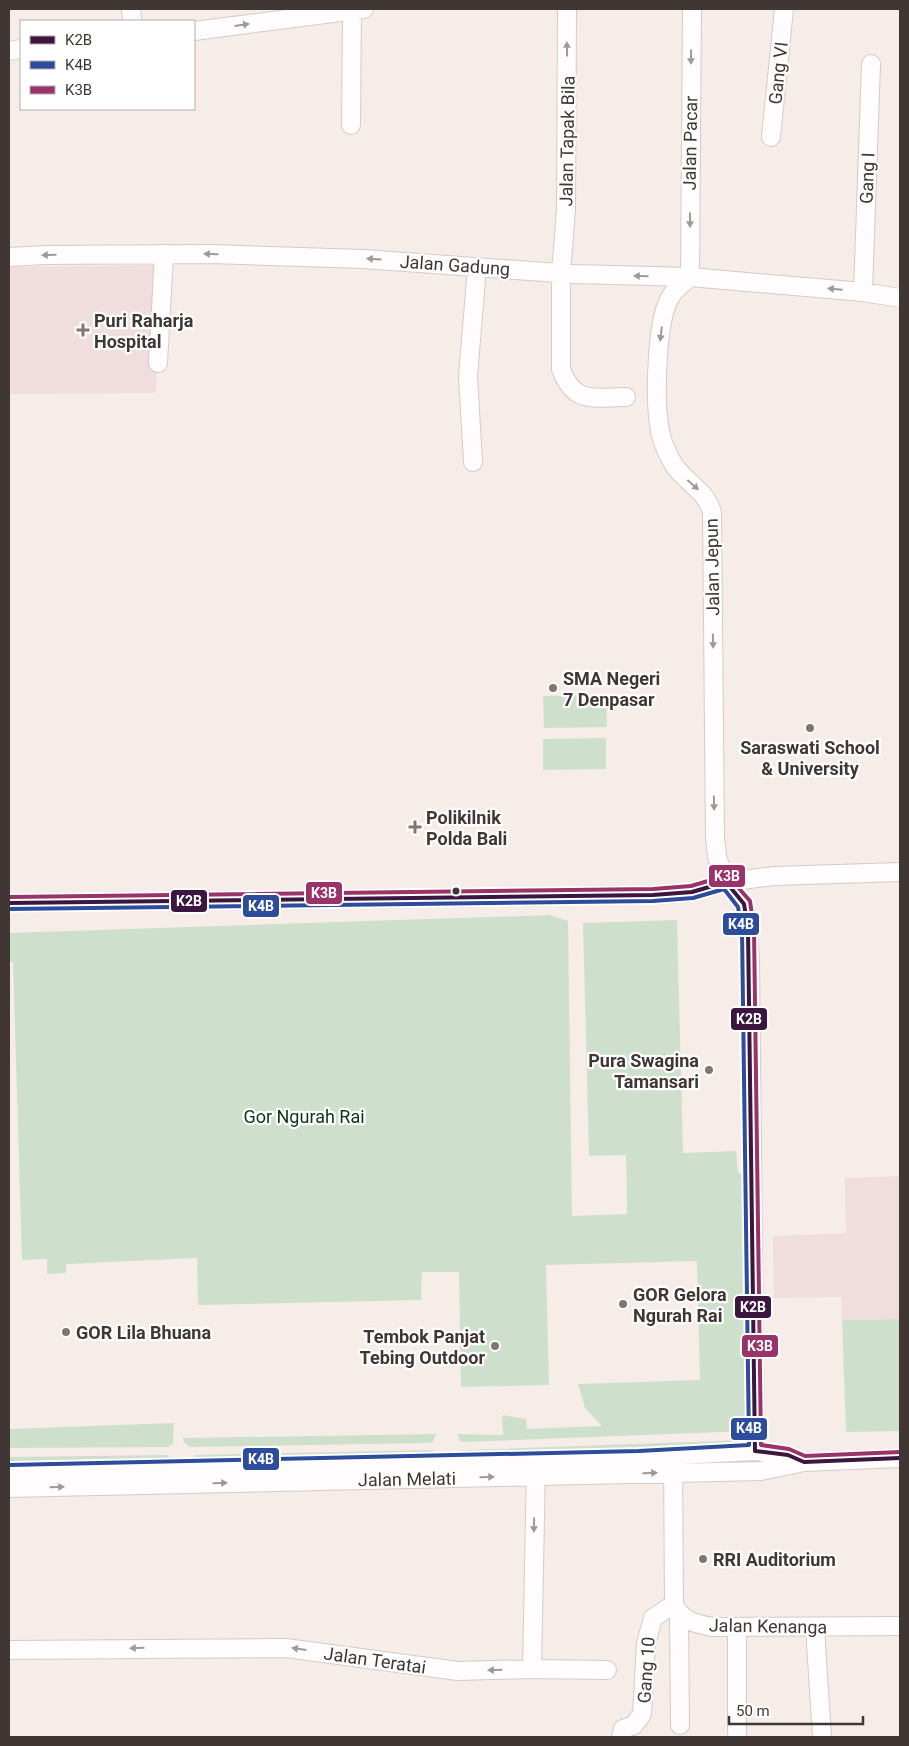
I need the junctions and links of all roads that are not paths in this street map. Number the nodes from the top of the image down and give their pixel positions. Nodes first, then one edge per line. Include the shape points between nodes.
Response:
1 (358, 9) edge
2 (567, 9) edge
3 (692, 9) edge
4 (784, 9) edge
5 (299, 13) edge
6 (195, 31) edge
7 (871, 64) dead end
8 (351, 125) dead end
9 (772, 137) dead end
10 (164, 254) junction
11 (9, 257) edge
12 (477, 267) junction
13 (561, 273) junction
14 (690, 277) junction
15 (863, 292) junction
16 (900, 298) edge
17 (158, 363) dead end
18 (626, 397) dead end
19 (473, 462) dead end
20 (900, 872) edge
21 (726, 882) junction
22 (9, 903) edge
23 (756, 1451) junction
24 (900, 1458) edge
25 (804, 1462) junction
26 (673, 1464) junction
27 (535, 1468) junction
28 (9, 1472) edge
29 (9, 1488) edge
30 (676, 1609) junction
31 (900, 1626) edge
32 (738, 1627) junction
33 (815, 1628) junction
34 (9, 1650) edge
35 (532, 1668) junction
36 (607, 1670) dead end
37 (680, 1725) dead end
38 (737, 1733) dead end
39 (621, 1737) edge
40 (822, 1737) edge

1 - 5 street
1 - 8 street
13 -> 2 street, Jalan Tapak Bila via 566,210
3 -> 14 street, Jalan Pacar
4 - 9 street, Gang VI
6 -> 5 street
7 - 15 street, Gang I
10 -> 11 street, Jalan Gadung
12 -> 10 street, Jalan Gadung via 363,259
10 - 17 street
12 - 13 street, Jalan Gadung
12 - 19 street via 468,376
14 -> 13 street, Jalan Gadung
13 - 18 street, Jalan Tapak Bila via 560,369 566,384 583,396
15 -> 14 street, Jalan Gadung
14 -> 21 street, Jalan Jepun via 671,295 663,319 658,354 659,424 671,461 678,472 705,495 712,513 715,837 717,857
15 - 16 street, Jalan Gadung
20 - 21 street via 774,876
21 - 22 street via 692,892 652,894
21 - 23 street, Jalan Jepun via 744,904 748,929
23 - 25 street, Jalan Melati via 788,1455
23 - 26 street, Jalan Melati
24 - 25 street, Jalan Melati
25 - 26 street, Jalan Melati via 761,1471
26 - 27 street, Jalan Melati
26 - 30 street
27 - 28 street, Jalan Melati
29 -> 27 street, Jalan Melati
27 -> 35 street
30 - 32 street, Jalan Kenanga via 698,1624
30 - 37 street
30 - 39 street, Gang 10 via 653,1618 646,1644 642,1714 634,1725 622,1729
31 - 33 street, Jalan Kenanga
32 - 33 street, Jalan Kenanga
32 - 38 street
33 - 40 street
35 -> 34 street, Jalan Teratai via 458,1671 286,1648
35 - 36 street, Jalan Teratai

